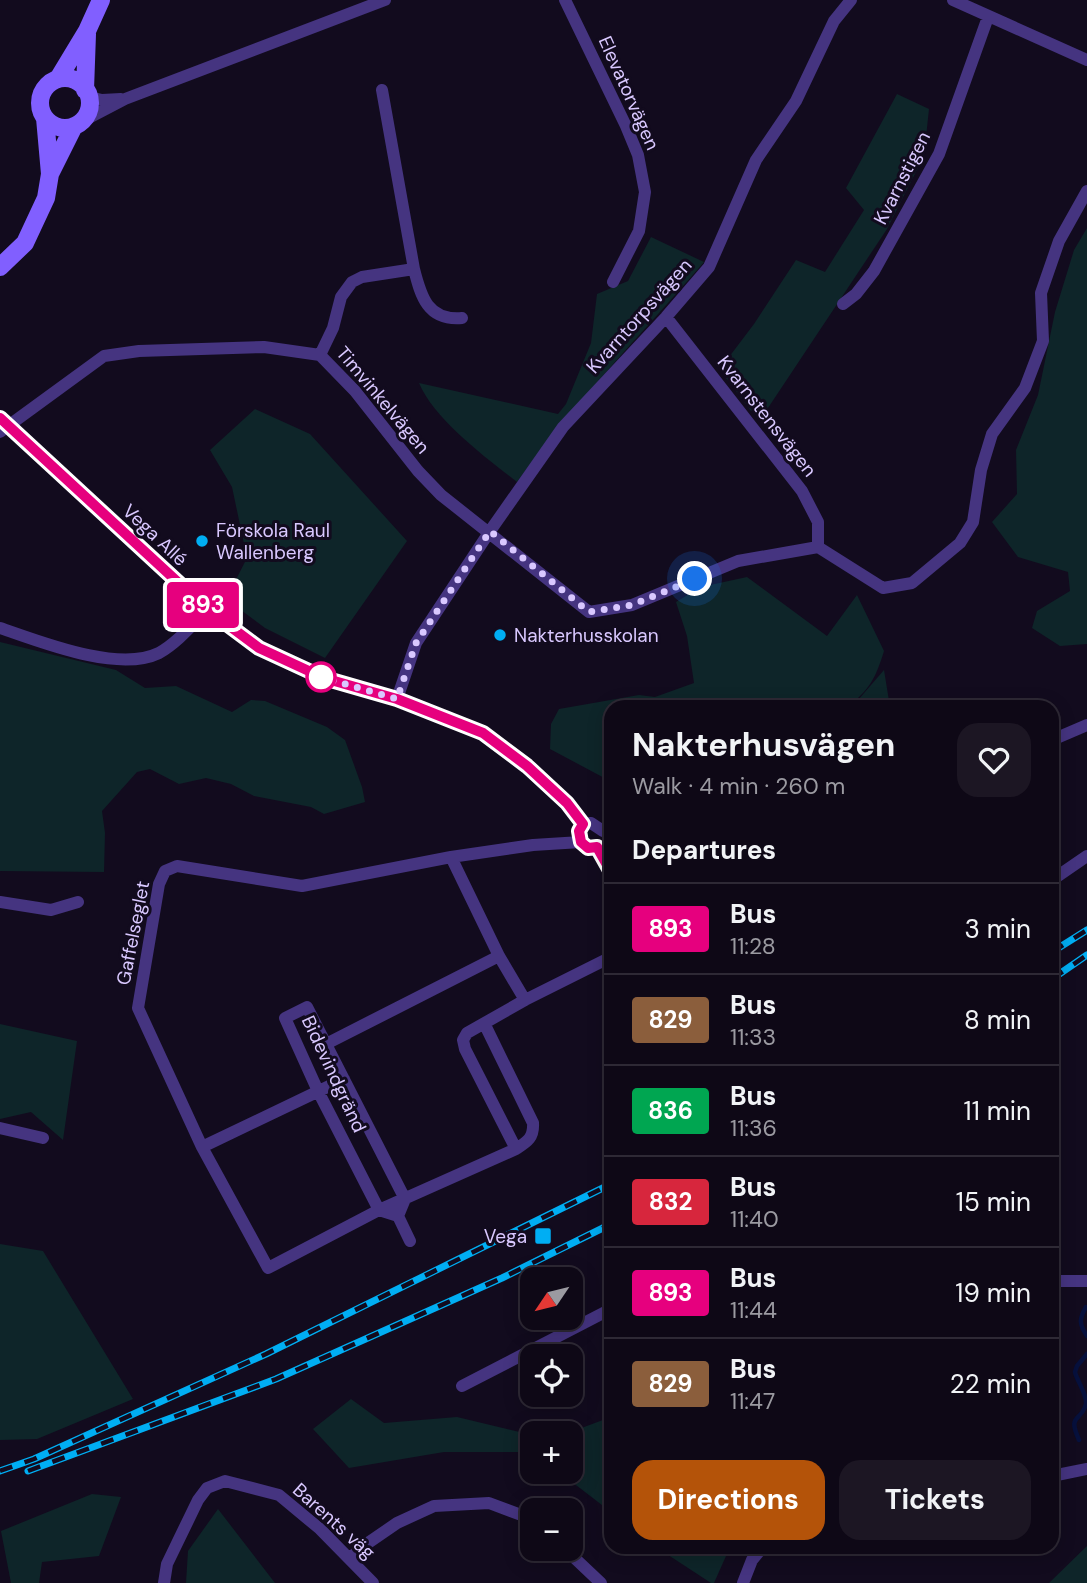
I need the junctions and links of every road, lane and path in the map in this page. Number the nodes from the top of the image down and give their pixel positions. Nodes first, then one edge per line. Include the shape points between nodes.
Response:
1 (101, 0) edge
2 (386, 0) edge
3 (565, 0) edge
4 (851, 0) edge
5 (953, 0) edge
6 (988, 17) junction
7 (87, 31) junction
8 (1087, 60) edge
9 (58, 79) junction
10 (382, 90) dead end
11 (87, 94) junction
12 (125, 99) junction
13 (45, 118) junction
14 (78, 124) junction
15 (50, 174) junction
16 (1087, 191) edge
17 (0, 267) edge
18 (414, 270) junction
19 (613, 282) dead end
20 (843, 304) dead end
21 (666, 317) junction
22 (462, 318) dead end
23 (320, 355) junction
24 (3, 425) edge
25 (490, 531) junction
26 (818, 547) junction
27 (208, 610) junction
28 (0, 628) edge
29 (397, 699) junction
30 (1087, 724) edge
31 (1059, 737) edge
32 (583, 824) junction
33 (604, 830) edge
34 (604, 837) edge
35 (581, 842) junction
36 (597, 847) junction
37 (1087, 856) edge
38 (451, 857) junction
39 (604, 860) edge
40 (1059, 875) edge
41 (0, 902) edge
42 (78, 902) dead end
43 (499, 956) junction
44 (604, 960) edge
45 (525, 1000) junction
46 (485, 1024) junction
47 (326, 1044) junction
48 (344, 1079) junction
49 (318, 1091) junction
50 (0, 1128) edge
51 (43, 1138) dead end
52 (202, 1147) junction
53 (516, 1149) junction
54 (405, 1199) junction
55 (379, 1210) junction
56 (398, 1216) junction
57 (410, 1241) dead end
58 (1059, 1280) edge
59 (1087, 1281) edge
60 (604, 1313) edge
61 (462, 1386) dead end
62 (1087, 1469) edge
63 (1059, 1475) edge
64 (520, 1515) edge
65 (758, 1554) edge
66 (350, 1558) junction
67 (578, 1561) edge
68 (164, 1583) edge
69 (373, 1583) edge
70 (601, 1583) edge
71 (743, 1583) edge

1 - 7 street
2 - 12 street
3 - 19 street, Elevatorvägen via 626,126 638,155 645,192 639,231
4 - 21 street, Kvarntorpsvägen via 834,21 796,100 756,160 709,267
5 - 6 street
6 - 8 street
6 - 20 street, Kvarnstigen via 939,153 874,271
7 - 9 street
7 - 11 street
9 - 11 street via 72,79
9 - 13 street via 41,97
10 - 18 street
11 - 12 street via 102,100
11 - 14 street via 89,106
12 - 14 street
13 - 14 street via 59,127
13 - 15 street
14 - 15 street
15 - 17 street via 46,198 24,243
16 - 26 street via 1059,241 1041,293 1043,341 1025,388 992,434 973,522 960,543 912,583 883,588
18 - 22 street via 425,303 445,317
18 - 23 street via 352,282 341,297
21 - 25 street, Kvarntorpsvägen via 563,427
21 - 26 street, Kvarnstensvägen via 802,491 818,522
23 - 24 street, Timvinkelvägen via 264,347 104,356
23 - 25 street, Timvinkelvägen via 441,495
24 - 27 street, Vega Allé
25 - 26 street, Timvinkelvägen via 589,612 632,605 738,561
25 - 29 street, Kvarntorpsvägen via 416,643
27 - 28 street via 161,651 129,660 94,655
27 - 29 street, Vega Allé via 259,648 290,664
29 - 32 street, Vega Allé via 483,733 506,748 567,803
30 - 31 street
32 - 33 street
32 - 35 street
34 - 36 street
35 - 36 street via 588,848
35 - 38 street, Gaffelseglet
36 - 39 street
37 - 40 street
38 - 43 street
38 - 52 street, Gaffelseglet via 302,886 177,866 165,871 138,1008
41 - 42 street via 51,910
43 - 45 street
43 - 47 street
44 - 45 street
45 - 46 street
46 - 53 street via 533,1123 530,1140
46 - 53 street via 467,1033 465,1049
47 - 48 street, Bidevindgränd
47 - 49 street, Bidevindgränd via 307,1007 285,1018
48 - 49 street
48 - 54 street, Bidevindgränd
49 - 52 street
49 - 55 street, Bidevindgränd
50 - 51 street
52 - 55 street, Gaffelseglet via 268,1268
53 - 54 street
54 - 55 street
54 - 56 street
55 - 56 street
56 - 57 street
58 - 59 street
60 - 61 street
62 - 63 street
64 - 66 street via 489,1503 434,1506 397,1523
65 - 71 street
66 - 68 street, Barents väg via 279,1495 225,1480 207,1488 198,1500 167,1564
66 - 69 street, Barents väg
67 - 70 street

